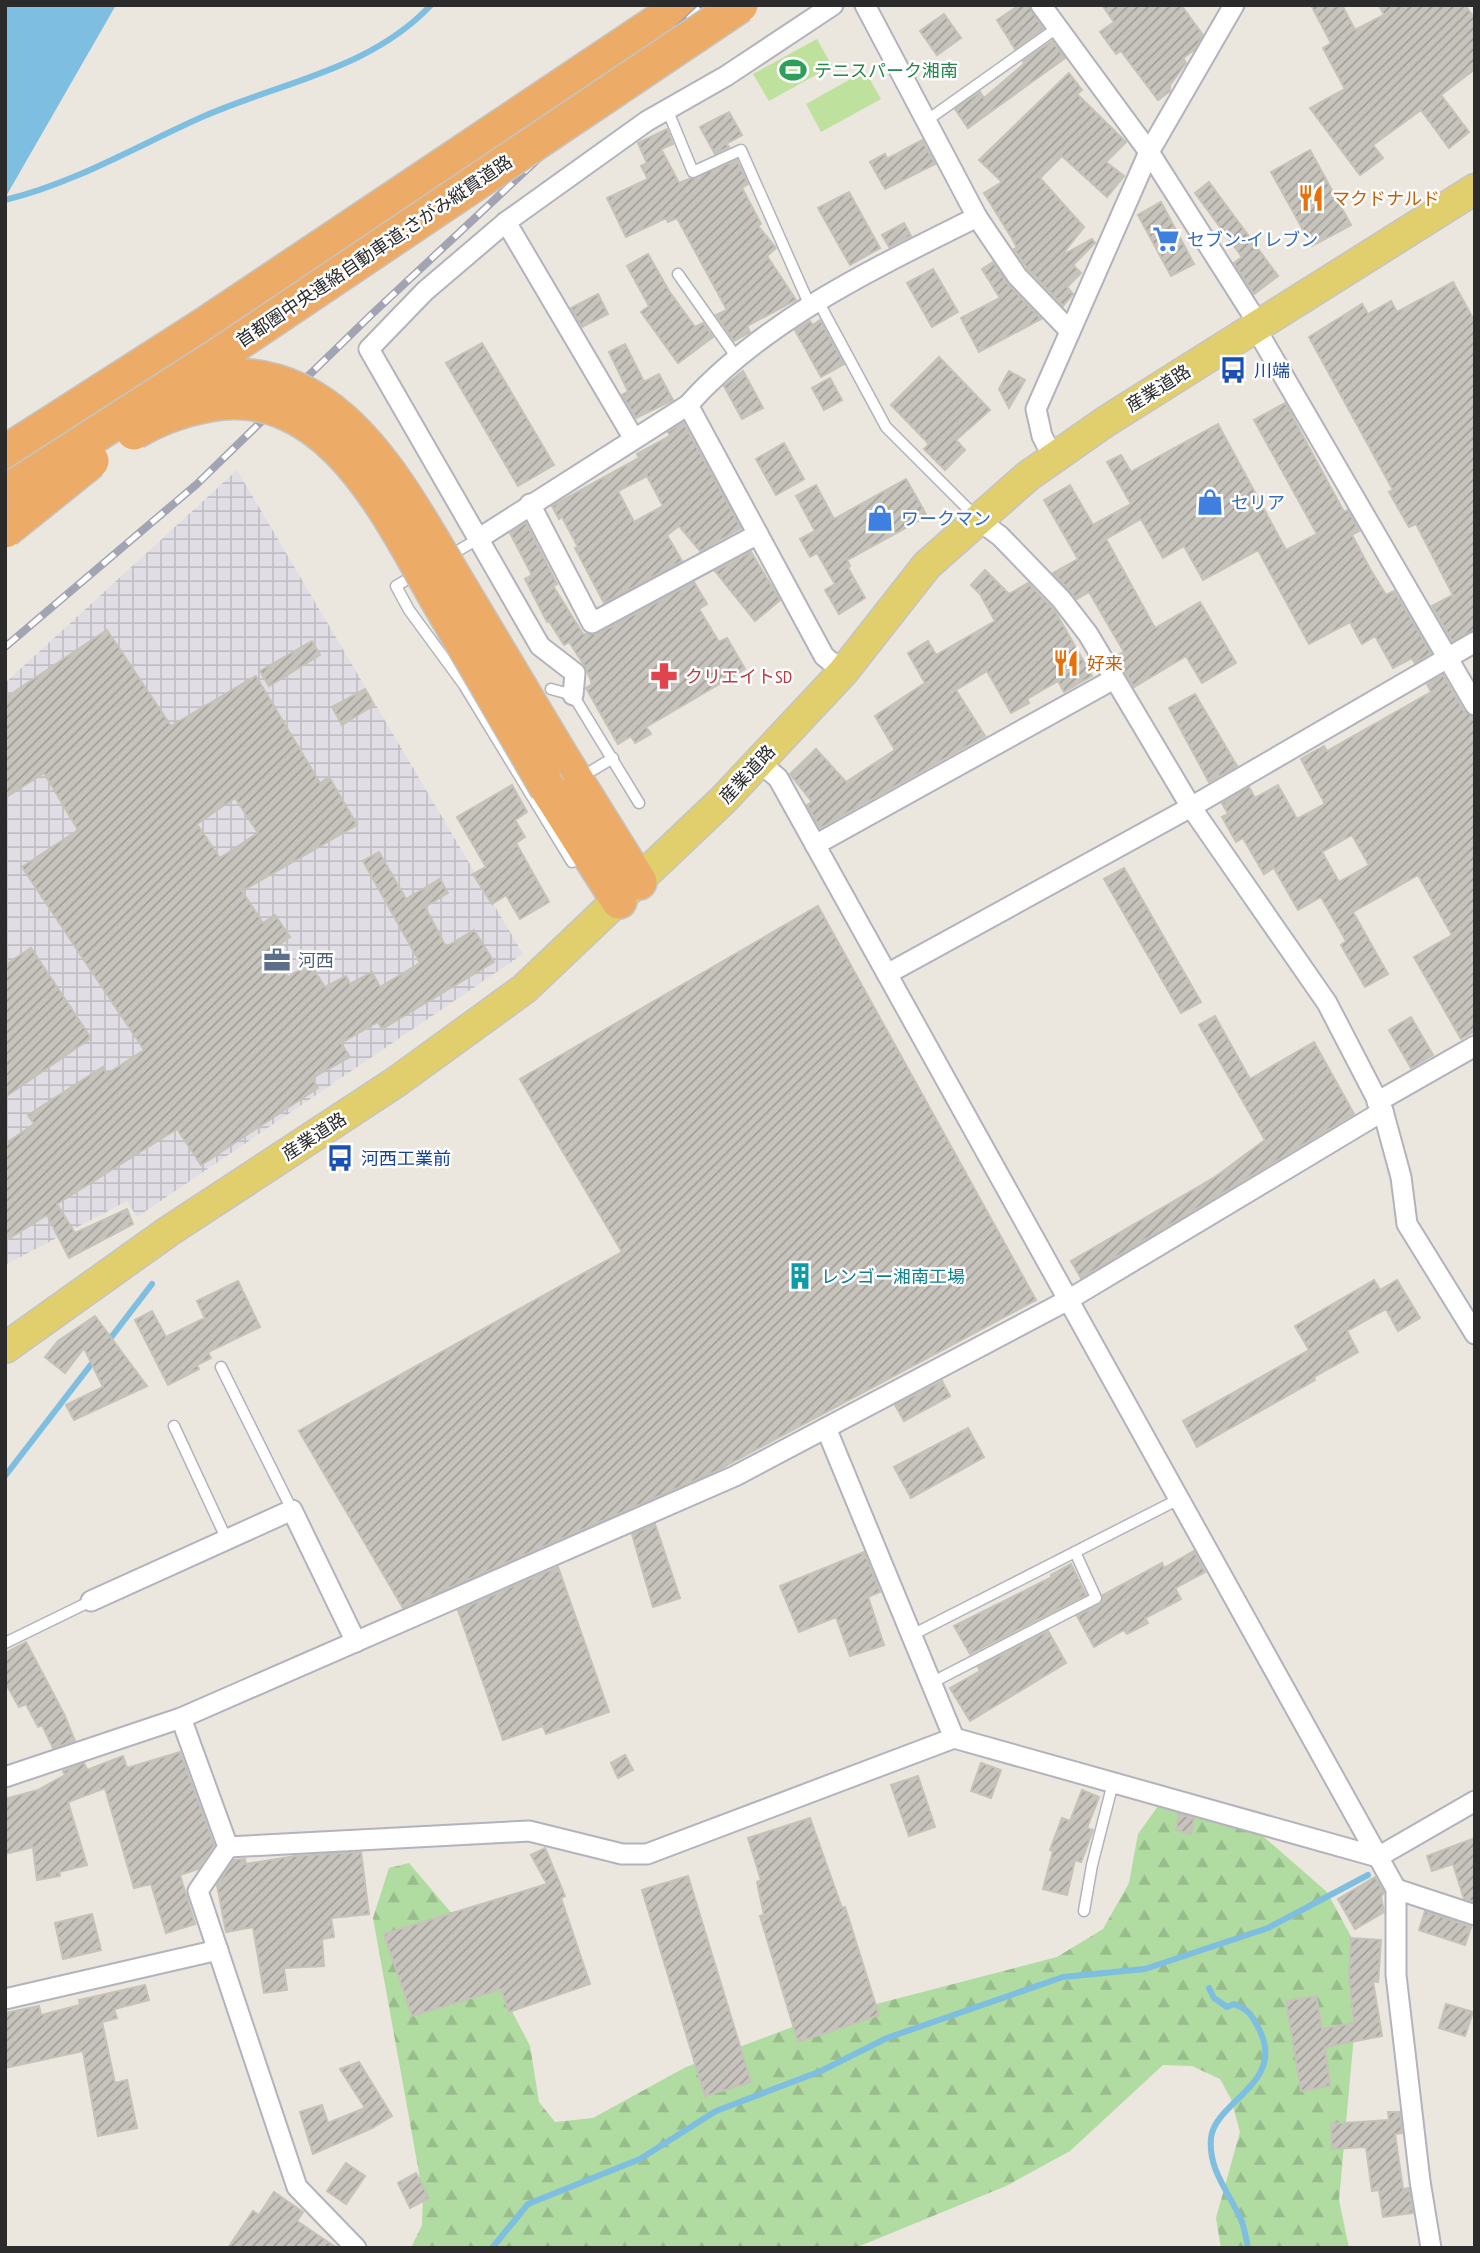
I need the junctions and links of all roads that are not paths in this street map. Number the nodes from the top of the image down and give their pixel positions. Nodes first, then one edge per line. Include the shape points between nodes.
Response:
1 (683, 5) edge
2 (740, 5) edge
3 (833, 5) edge
4 (864, 5) edge
5 (1041, 5) edge
6 (1234, 5) edge
7 (1057, 28) junction
8 (667, 109) junction
9 (926, 121) junction
10 (1149, 152) junction
11 (1475, 189) edge
12 (977, 217) junction
13 (506, 222) junction
14 (678, 274) dead end
15 (814, 303) junction
16 (1257, 326) junction
17 (1069, 330) junction
18 (737, 358) junction
19 (91, 398) junction
20 (688, 405) junction
21 (634, 439) junction
22 (5, 444) edge
23 (5, 453) edge
24 (1053, 457) junction
25 (5, 494) edge
26 (530, 504) junction
27 (977, 519) junction
28 (5, 530) edge
29 (758, 534) junction
30 (478, 539) junction
31 (1475, 642) edge
32 (1447, 658) junction
33 (843, 672) junction
34 (1114, 678) junction
35 (551, 689) dead end
36 (573, 695) junction
37 (1475, 705) edge
38 (613, 758) junction
39 (759, 762) junction
40 (593, 771) dead end
41 (639, 803) dead end
42 (1191, 807) junction
43 (815, 845) junction
44 (572, 862) dead end
45 (629, 891) junction
46 (887, 974) junction
47 (1475, 1045) edge
48 (1380, 1106) junction
49 (1068, 1300) junction
50 (1475, 1334) edge
51 (5, 1348) edge
52 (221, 1367) dead end
53 (174, 1426) dead end
54 (826, 1428) junction
55 (1180, 1499) junction
56 (292, 1510) junction
57 (227, 1540) junction
58 (1075, 1552) junction
59 (91, 1601) joint
60 (912, 1635) junction
61 (356, 1642) junction
62 (5, 1643) edge
63 (931, 1683) junction
64 (181, 1718) junction
65 (954, 1738) junction
66 (5, 1777) edge
67 (1113, 1783) junction
68 (1475, 1801) edge
69 (228, 1847) junction
70 (1378, 1857) junction
71 (1396, 1889) junction
72 (1084, 1911) dead end
73 (1475, 1915) edge
74 (218, 1950) junction
75 (6, 1997) edge
76 (356, 2248) edge
77 (1431, 2248) edge

1 - 19 highway, 首都圏中央連絡自動車道;さがみ縦貫道路
2 - 25 highway, 首都圏中央連絡自動車道;さがみ縦貫道路, bridge
3 - 8 street
4 - 9 street
5 - 7 street
6 - 10 street
7 - 9 lane
7 - 10 street
8 - 13 street
8 - 15 lane via 693,172 741,150
9 - 12 street
10 - 16 street
10 - 17 street
11 - 16 main road, 産業道路
12 - 15 street
12 - 17 street via 1017,276
13 - 21 street
13 - 30 street via 425,291 369,349
14 - 18 lane
15 - 18 street
15 - 27 lane via 886,427
16 - 24 main road, 産業道路
16 - 32 street
17 - 24 street via 1036,409
18 - 20 street
19 - 22 highway
19 - 23 highway, 首都圏中央連絡自動車道;さがみ縦貫道路
20 - 21 street
20 - 29 street
21 - 26 street
24 - 27 main road, 産業道路
25 - 45 highway, bridge via 89,431 154,393 220,377 244,377 293,389 339,416 378,456 560,755
26 - 29 street via 592,624
26 - 30 street
27 - 33 main road, 産業道路 via 928,565
27 - 34 street via 1061,599
28 - 45 highway, bridge via 119,440 172,413 220,402 243,402 290,414 312,426 373,492 548,789
29 - 33 street via 824,656
30 - 36 street via 540,646 575,673
30 - 44 lane via 396,586 464,685
31 - 32 street
32 - 37 street
32 - 42 street
33 - 39 main road, 産業道路
34 - 42 street
34 - 43 street
35 - 36 lane
36 - 38 lane
38 - 40 lane
38 - 41 lane
39 - 43 street via 778,778
39 - 45 main road, 産業道路
42 - 46 street
42 - 48 street via 1327,1003
43 - 46 street
45 - 51 main road, 産業道路 via 524,989 396,1082 169,1231
46 - 49 street
47 - 48 street
48 - 49 street
48 - 50 street via 1401,1177 1407,1224
49 - 54 street
49 - 55 street
52 - 56 lane
53 - 57 lane
54 - 60 street
54 - 61 street via 735,1476
55 - 58 lane
55 - 70 street
56 - 57 street
56 - 61 street
57 - 59 street
58 - 60 lane
58 - 63 lane via 1096,1598
59 - 62 lane
60 - 63 street
61 - 64 street
63 - 65 street
64 - 66 street
64 - 69 street
65 - 67 street
65 - 69 street via 647,1854 622,1854 529,1831
67 - 70 street
67 - 72 lane
68 - 70 street
69 - 74 street via 198,1891
70 - 71 street
71 - 73 street
71 - 77 street via 1396,1975
74 - 75 street
74 - 76 street via 297,2187

